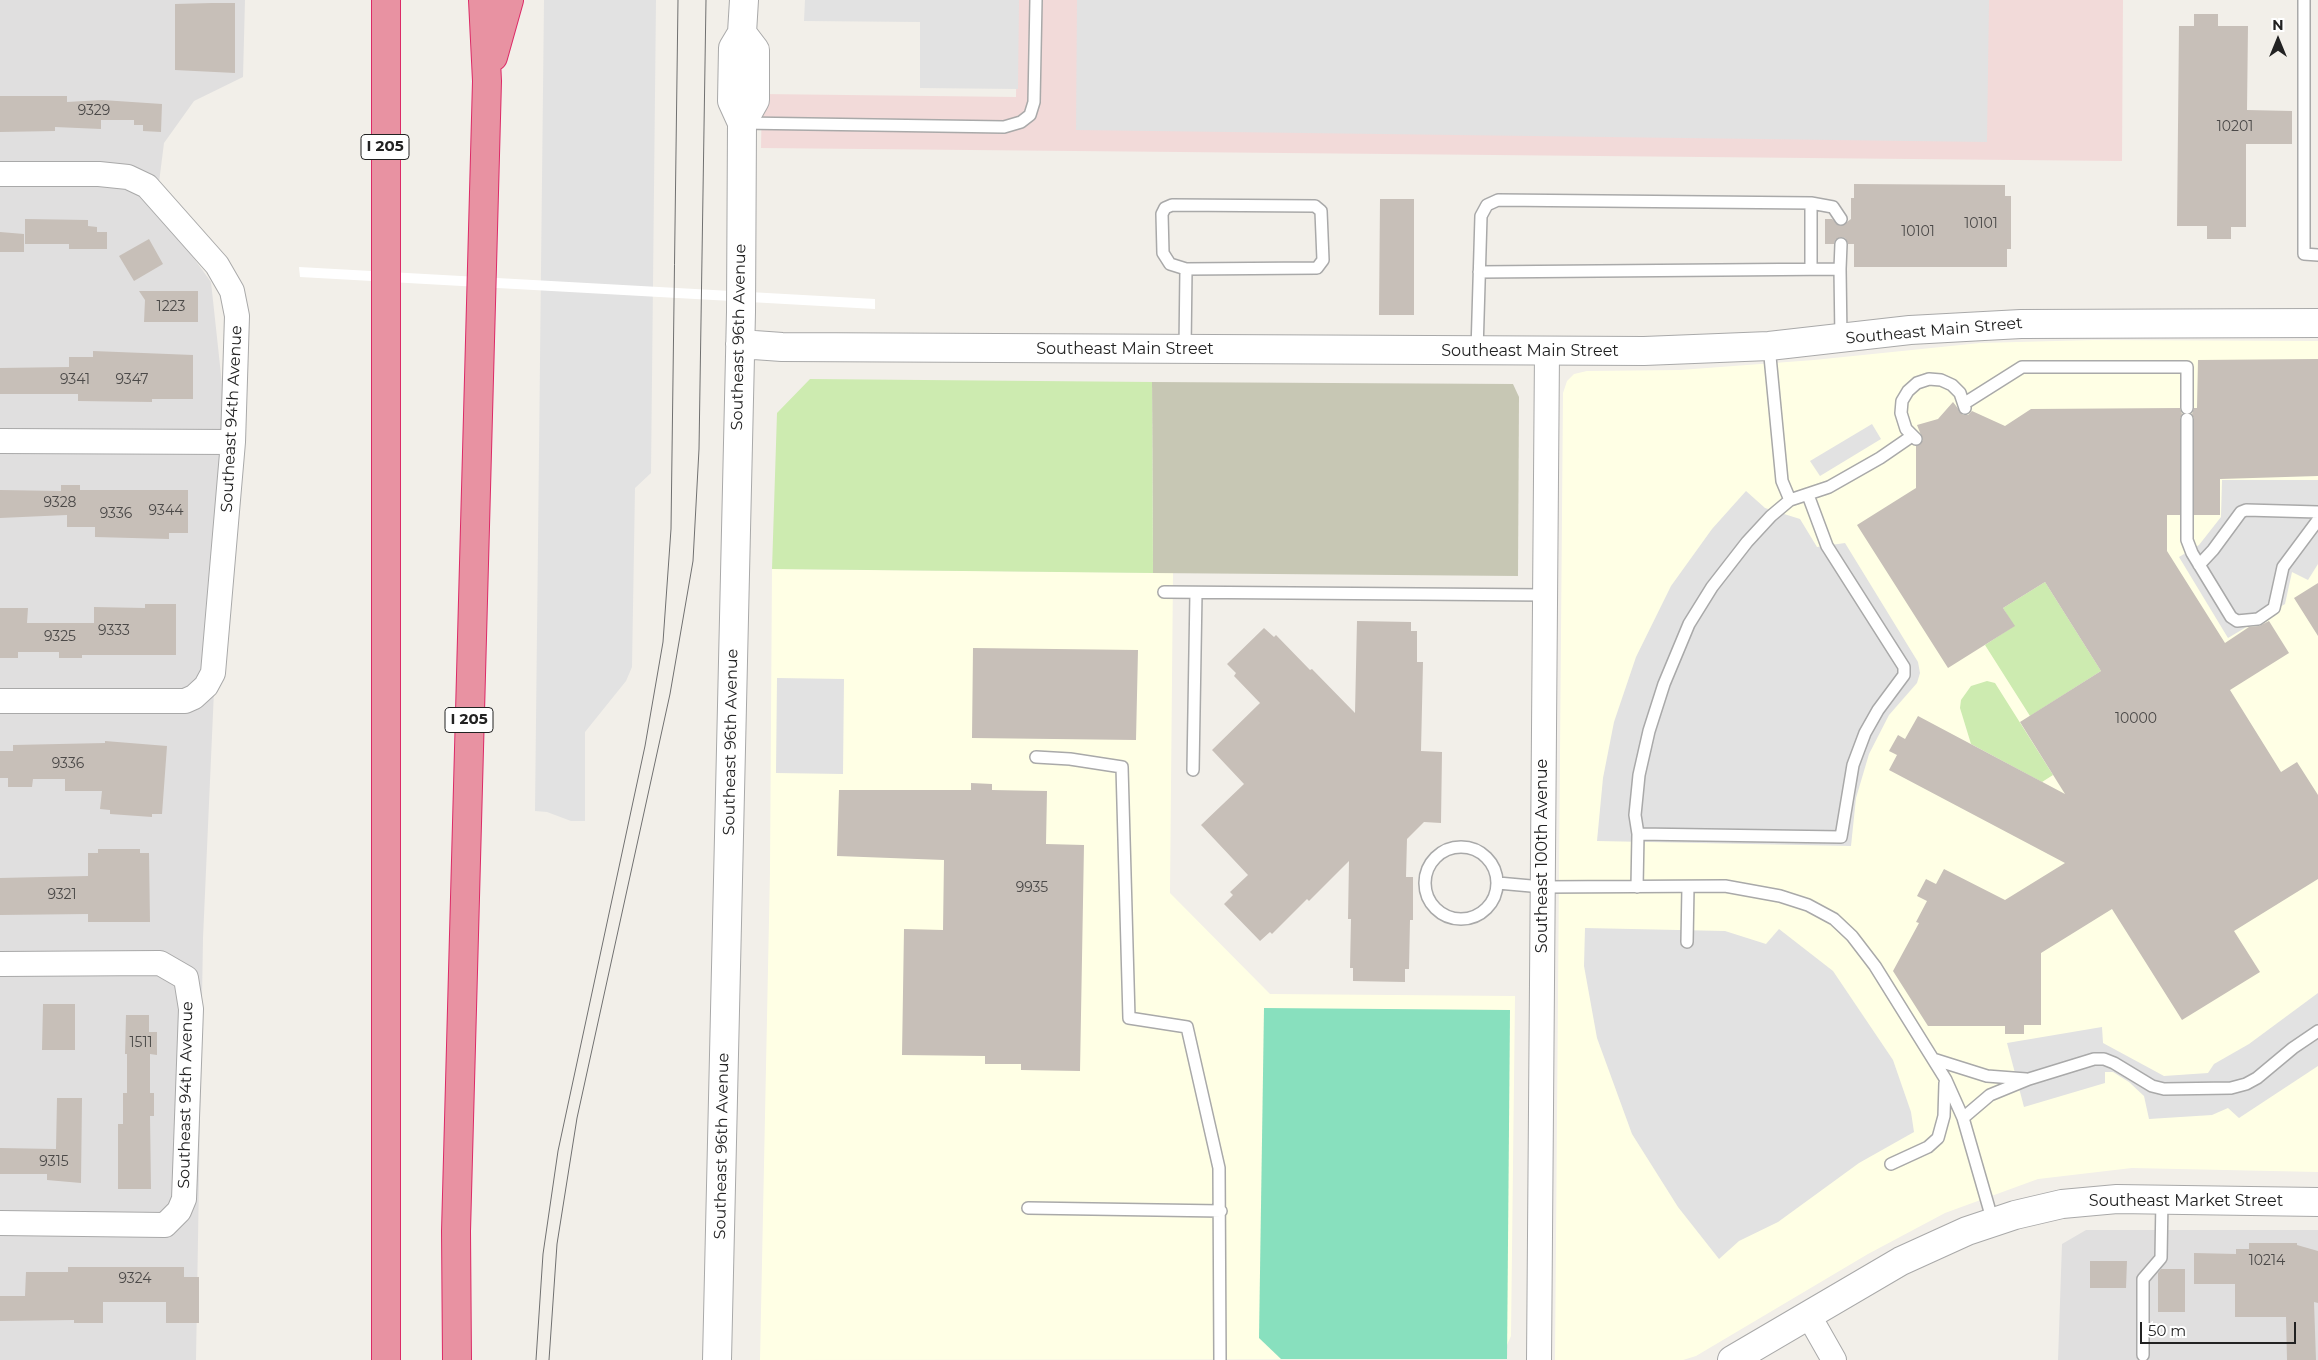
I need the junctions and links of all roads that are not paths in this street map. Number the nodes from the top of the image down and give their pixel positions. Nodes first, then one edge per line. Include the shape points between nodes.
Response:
1 (386, 0) edge
2 (482, 0) edge
3 (509, 0) edge
4 (744, 0) edge
5 (1036, 0) edge
6 (2304, 0) edge
7 (487, 80) junction
8 (742, 123) junction
9 (0, 174) edge
10 (1811, 204) junction
11 (1841, 220) dead end
12 (1841, 244) dead end
13 (2318, 255) edge
14 (1186, 269) junction
15 (1811, 269) junction
16 (1840, 269) junction
17 (1480, 272) junction
18 (2318, 323) edge
19 (1841, 339) junction
20 (740, 344) junction
21 (1769, 346) junction
22 (1185, 349) junction
23 (1477, 351) junction
24 (1547, 352) junction
25 (0, 441) edge
26 (233, 442) junction
27 (1808, 495) junction
28 (1790, 500) junction
29 (2318, 512) edge
30 (2318, 520) edge
31 (2199, 565) junction
32 (1164, 592) dead end
33 (1196, 593) junction
34 (1545, 594) junction
35 (0, 701) edge
36 (1036, 757) dead end
37 (1193, 770) dead end
38 (1638, 834) junction
39 (1498, 883) junction
40 (1542, 887) junction
41 (1637, 887) junction
42 (1688, 887) junction
43 (1687, 942) dead end
44 (0, 964) edge
45 (2318, 1031) edge
46 (1933, 1059) junction
47 (2029, 1079) junction
48 (1946, 1080) junction
49 (1964, 1118) junction
50 (1890, 1164) dead end
51 (2162, 1199) junction
52 (2318, 1202) edge
53 (1028, 1208) dead end
54 (1221, 1211) junction
55 (1993, 1222) junction
56 (0, 1223) edge
57 (1809, 1316) junction
58 (2143, 1355) dead end
59 (386, 1360) edge
60 (456, 1360) edge
61 (717, 1360) edge
62 (1220, 1360) edge
63 (1539, 1360) edge
64 (1732, 1360) edge
65 (1834, 1360) edge

1 - 59 highway, I 205
2 - 7 highway, I 205
3 - 7 highway
4 - 8 street via 742,33 755,50 756,100
5 - 8 lane via 1034,102 1030,115 1021,122 1004,126
6 - 13 lane via 2304,254
7 - 60 highway, I 205 via 456,1231
8 - 20 street, Southeast 96th Avenue
9 - 26 street, Southeast 94th Avenue via 128,177 147,186 217,266 232,291 237,316
10 - 11 lane via 1833,207
10 - 15 lane
10 - 17 lane via 1498,200 1486,205 1481,216
12 - 16 lane
14 - 14 lane via 1170,264 1163,253 1162,214 1168,206 1315,206 1320,211 1322,260 1317,268
14 - 22 lane
15 - 16 lane
15 - 17 lane
16 - 19 lane
17 - 23 lane
18 - 19 street, Southeast Main Street via 2038,323 1919,330
19 - 21 street, Southeast Main Street
20 - 22 street, Southeast Main Street via 782,347
20 - 61 street, Southeast 96th Avenue
21 - 24 street, Southeast Main Street via 1644,352
21 - 28 lane via 1782,481
22 - 23 street, Southeast Main Street
23 - 24 street, Southeast Main Street
24 - 34 street, Southeast 100th Avenue
25 - 26 street
26 - 35 street, Southeast 94th Avenue via 213,672 206,686 185,702
27 - 28 lane
27 - 31 lane via 1829,487 1914,438 1902,422 1901,414 1902,401 1917,383 1929,379 1952,384 1960,392 1965,405 2022,367 2187,367 2186,533
27 - 38 lane via 1827,546 1904,667 1904,675 1878,710 1859,749 1848,786 1841,836
28 - 38 lane via 1747,542 1712,587 1689,624 1649,731 1638,783 1635,815
29 - 31 lane via 2241,512
30 - 31 lane via 2283,567 2274,608 2258,619 2237,621 2231,617
32 - 33 lane
33 - 34 lane
33 - 37 lane
34 - 40 street, Southeast 100th Avenue
36 - 54 lane via 1122,767 1129,1018 1187,1027 1219,1168
38 - 41 lane
39 - 39 lane via 1492,862 1475,849 1464,846 1448,849 1435,858 1425,877 1427,893 1434,907 1443,914 1464,919 1477,916 1488,908
39 - 40 lane
40 - 41 lane
40 - 63 street, Southeast 100th Avenue
41 - 42 lane
42 - 43 lane
42 - 46 lane via 1725,886 1780,896 1808,905 1834,919 1875,966
44 - 56 street, Southeast 94th Avenue via 160,963 186,978 190,1019 184,1199 179,1211 165,1225
45 - 47 lane via 2256,1078 2231,1088 2164,1089 2152,1086 2104,1059 2094,1059
46 - 47 lane via 1988,1076
46 - 48 lane
47 - 49 lane via 1990,1095
48 - 49 lane
48 - 50 lane via 1944,1116 1938,1138 1928,1147
49 - 55 lane
51 - 52 street, Southeast Market Street
51 - 55 street, Southeast Market Street via 2079,1202
51 - 58 lane via 2161,1258 2143,1279
53 - 54 lane
54 - 62 lane
55 - 57 street, Southeast Market Street via 1901,1261
57 - 64 street, Southeast Market Street
57 - 65 street

